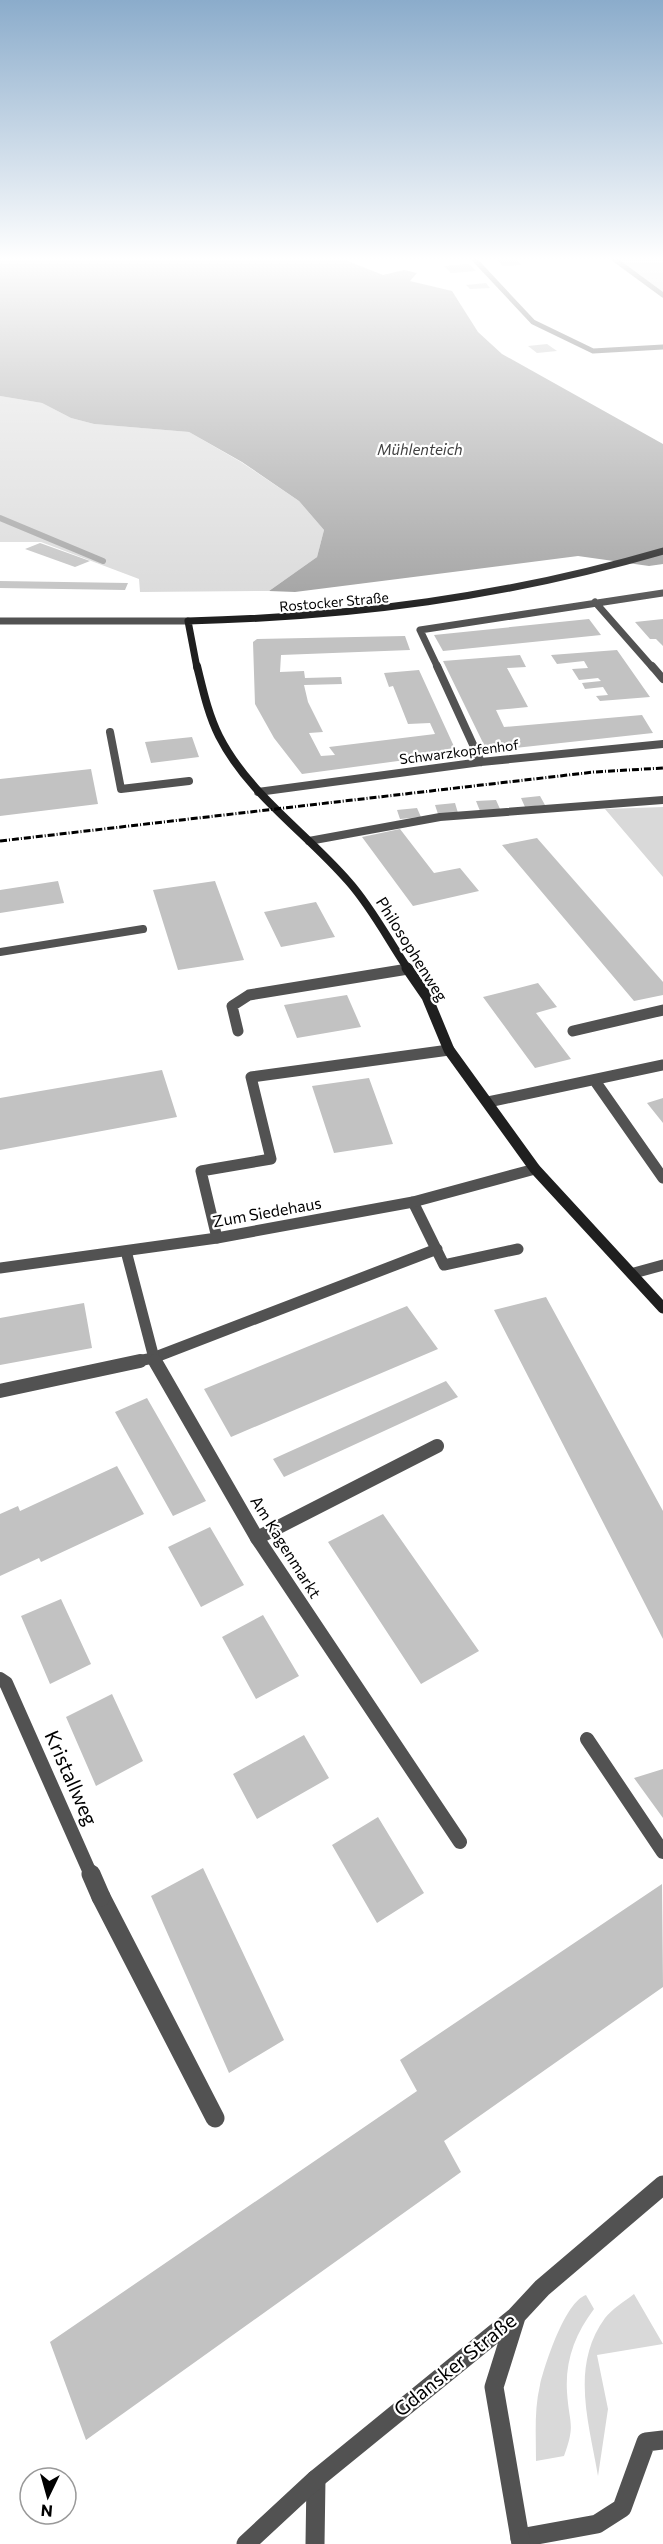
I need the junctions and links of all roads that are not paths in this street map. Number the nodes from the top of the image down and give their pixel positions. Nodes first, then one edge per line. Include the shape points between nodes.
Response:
1 (663, 551) edge
2 (663, 593) edge
3 (595, 602) junction
4 (0, 621) edge
5 (188, 621) junction
6 (663, 679) edge
7 (110, 732) dead end
8 (663, 744) edge
9 (481, 762) junction
10 (189, 781) dead end
11 (258, 792) junction
12 (663, 800) edge
13 (309, 841) junction
14 (143, 929) dead end
15 (0, 952) edge
16 (408, 969) junction
17 (663, 1010) edge
18 (238, 1031) dead end
19 (573, 1031) dead end
20 (449, 1050) junction
21 (663, 1065) edge
22 (595, 1081) junction
23 (488, 1102) junction
24 (535, 1169) junction
25 (663, 1178) edge
26 (413, 1202) junction
27 (217, 1238) junction
28 (437, 1249) junction
29 (518, 1249) dead end
30 (126, 1251) junction
31 (663, 1265) edge
32 (0, 1268) edge
33 (634, 1274) junction
34 (663, 1308) edge
35 (153, 1358) junction
36 (0, 1391) edge
37 (437, 1446) dead end
38 (257, 1538) junction
39 (0, 1679) edge
40 (587, 1739) dead end
41 (460, 1842) dead end
42 (663, 1852) edge
43 (215, 2118) dead end
44 (663, 2185) edge
45 (516, 2316) junction
46 (663, 2440) edge
47 (316, 2479) junction
48 (520, 2541) edge
49 (246, 2544) edge
50 (315, 2544) edge

1 - 5 main road, Rostocker Straße via 544,584 365,613 280,620
2 - 3 street
3 - 6 street
3 - 9 street via 420,630
4 - 5 street, Rostocker Straße
5 - 11 main road, Philosophenweg via 211,720
7 - 10 street via 121,789
8 - 9 street, Schwarzkopfenhof
9 - 11 street, Schwarzkopfenhof
11 - 13 main road, Philosophenweg
12 - 13 street via 440,817
13 - 16 main road, Philosophenweg via 351,884
14 - 15 street
16 - 18 street via 249,995 232,1006
16 - 20 main road, Philosophenweg via 427,997
17 - 19 street
20 - 23 main road, Philosophenweg
20 - 27 street via 251,1077 271,1159 201,1171
21 - 22 street
22 - 23 street
22 - 25 street
23 - 24 main road, Philosophenweg
24 - 26 street, Zum Siedehaus
24 - 33 main road, Philosophenweg
26 - 27 street, Zum Siedehaus
26 - 28 street
27 - 30 street, Zum Siedehaus
28 - 29 street via 444,1265
28 - 35 street
30 - 32 street, Zum Siedehaus
30 - 35 street, Am Kagenmarkt
31 - 33 street
33 - 34 main road, Philosophenweg
35 - 36 street
35 - 38 street, Am Kagenmarkt
37 - 38 street
38 - 41 street, Am Kagenmarkt
39 - 43 street, Kristallweg via 6,1683 101,1896
40 - 42 street
44 - 45 street, Gdansker Straße via 542,2288
45 - 47 street, Gdansker Straße
45 - 48 street via 494,2387
46 - 48 street via 646,2442 622,2508 597,2524
47 - 49 street, Gdansker Straße
47 - 50 street

